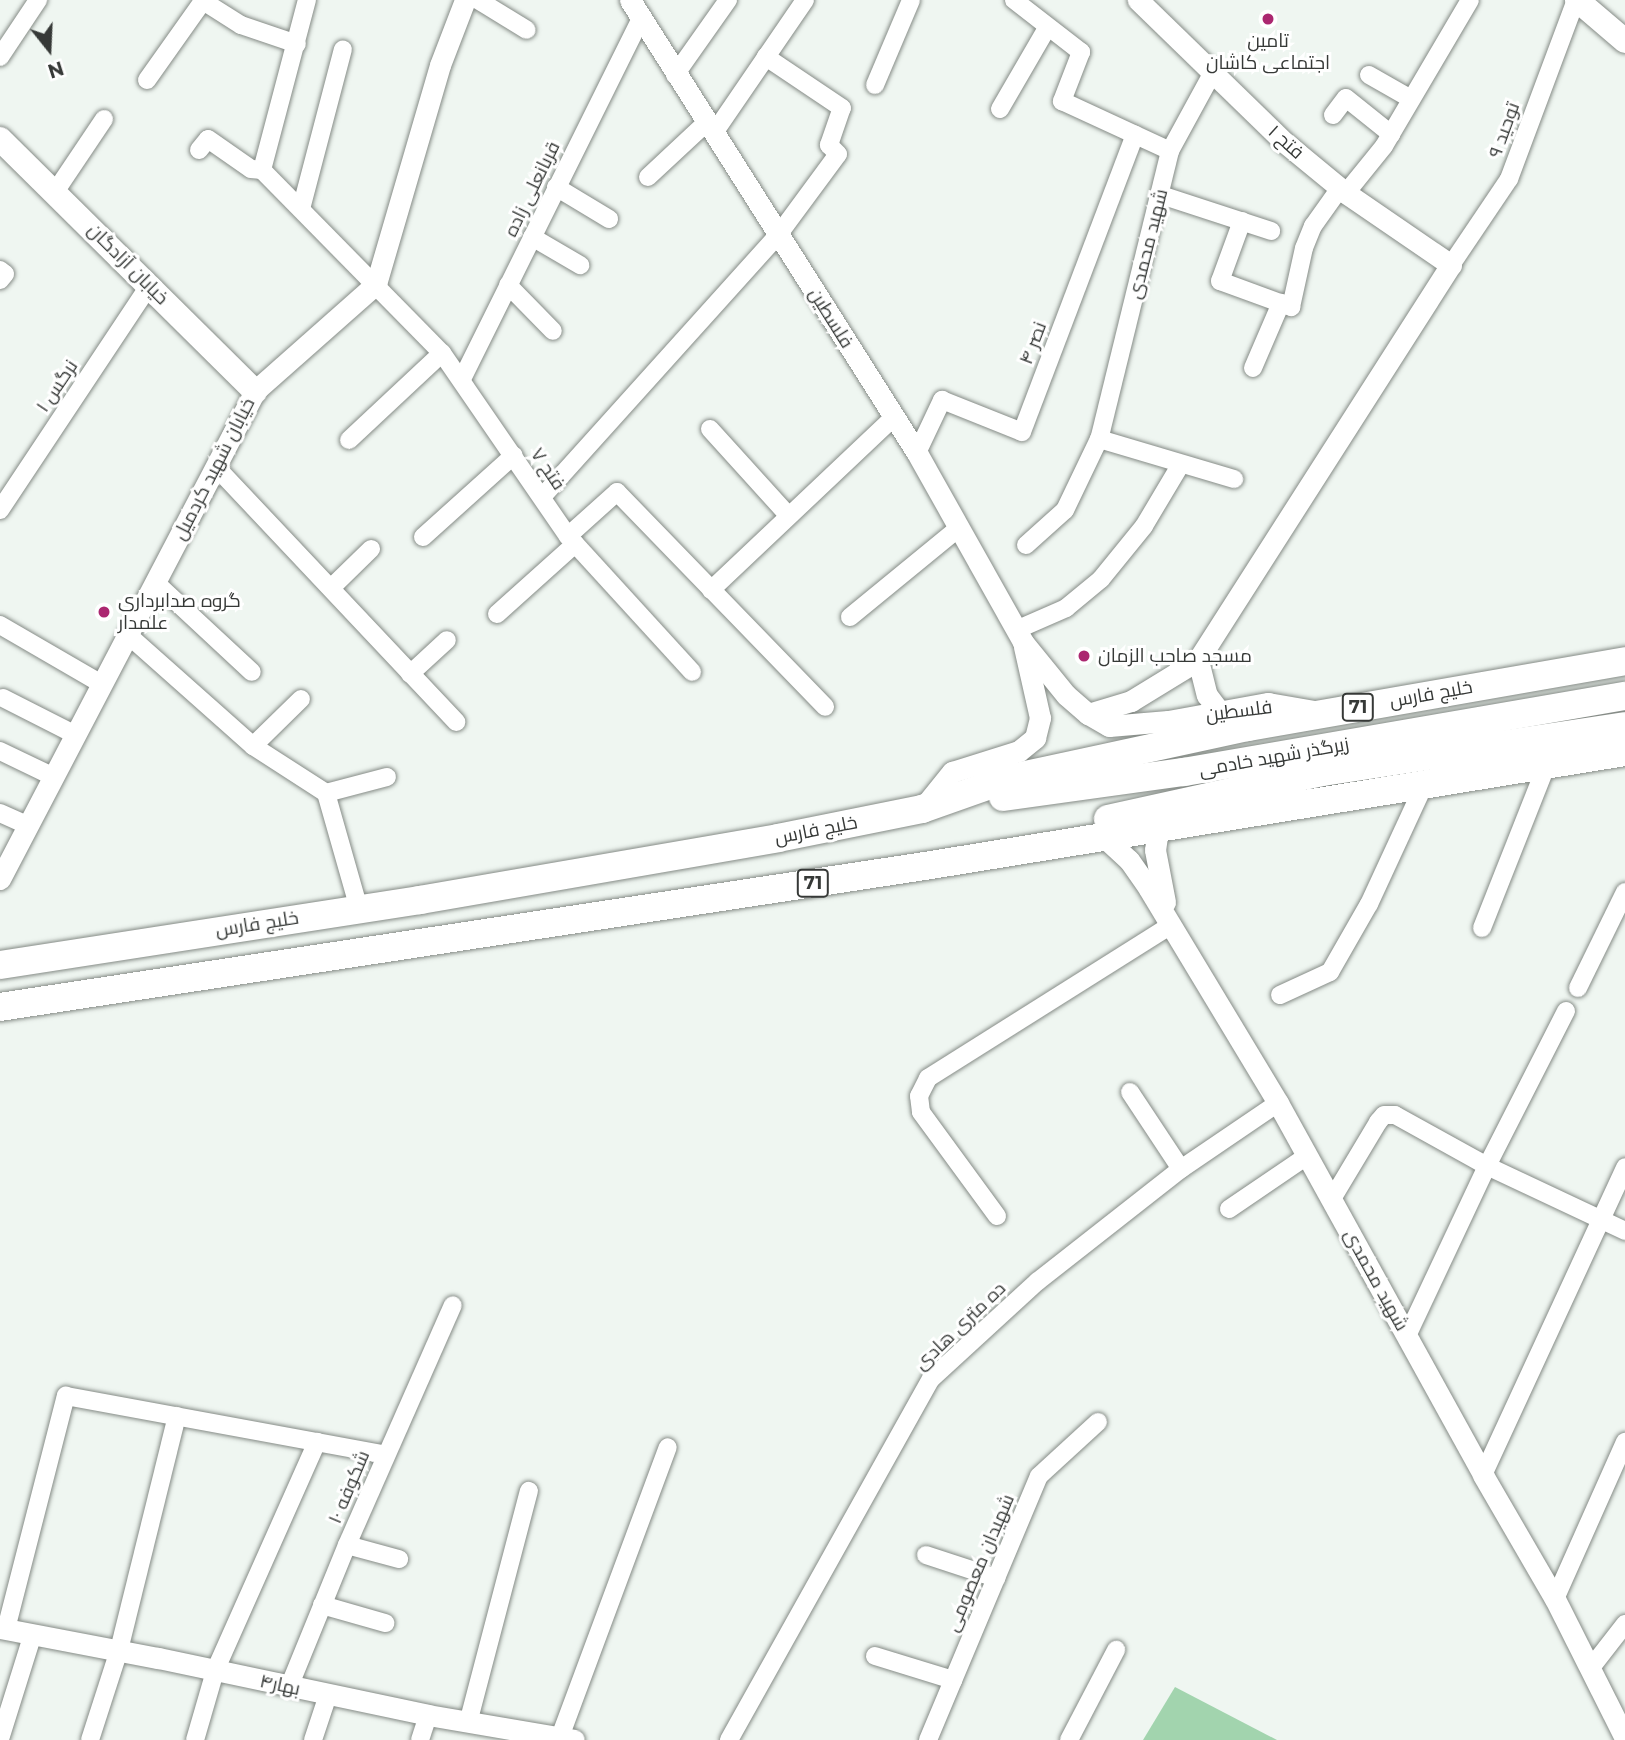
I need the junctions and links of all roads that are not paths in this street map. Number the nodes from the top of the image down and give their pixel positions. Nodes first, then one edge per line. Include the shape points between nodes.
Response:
1 (38, 0) edge
2 (307, 0) edge
3 (465, 0) edge
4 (478, 0) edge
5 (629, 0) edge
6 (728, 0) edge
7 (805, 0) edge
8 (911, 0) edge
9 (1014, 0) edge
10 (1138, 0) edge
11 (1470, 0) edge
12 (1577, 0) edge
13 (642, 18) junction
14 (1047, 28) junction
15 (527, 30) dead end
16 (1623, 32) edge
17 (297, 44) junction
18 (343, 49) dead end
19 (0, 57) edge
20 (766, 57) junction
21 (1213, 72) junction
22 (675, 75) junction
23 (1369, 75) dead end
24 (147, 80) dead end
25 (875, 85) dead end
26 (1411, 99) junction
27 (1000, 109) dead end
28 (1333, 115) dead end
29 (104, 119) dead end
30 (710, 128) junction
31 (1391, 134) junction
32 (1135, 135) junction
33 (0, 139) edge
34 (204, 145) dead end
35 (1170, 151) junction
36 (262, 170) junction
37 (648, 177) dead end
38 (556, 187) junction
39 (1343, 190) junction
40 (55, 192) junction
41 (1161, 195) junction
42 (301, 209) junction
43 (609, 219) dead end
44 (1242, 221) junction
45 (1271, 231) dead end
46 (779, 234) junction
47 (532, 237) junction
48 (580, 265) dead end
49 (1451, 265) junction
50 (0, 270) edge
51 (0, 280) edge
52 (376, 284) junction
53 (508, 285) junction
54 (149, 286) junction
55 (1280, 303) junction
56 (553, 331) dead end
57 (442, 353) junction
58 (1253, 368) dead end
59 (462, 379) junction
60 (255, 391) junction
61 (893, 418) junction
62 (710, 429) dead end
63 (1100, 431) junction
64 (349, 440) dead end
65 (917, 453) junction
66 (514, 455) junction
67 (1181, 464) junction
68 (217, 468) junction
69 (1234, 479) dead end
70 (542, 497) junction
71 (0, 510) edge
72 (789, 515) junction
73 (960, 527) junction
74 (424, 537) dead end
75 (571, 540) junction
76 (1026, 545) dead end
77 (371, 549) dead end
78 (155, 582) junction
79 (331, 589) junction
80 (710, 590) junction
81 (497, 614) dead end
82 (850, 617) dead end
83 (0, 625) edge
84 (127, 634) junction
85 (1019, 636) junction
86 (447, 640) dead end
87 (1198, 660) junction
88 (1625, 661) edge
89 (253, 672) dead end
90 (692, 672) dead end
91 (410, 674) junction
92 (1625, 676) edge
93 (1522, 678) junction
94 (100, 682) junction
95 (1625, 696) edge
96 (3, 698) dead end
97 (301, 699) dead end
98 (825, 707) dead end
99 (1220, 712) junction
100 (1324, 713) junction
101 (1087, 714) junction
102 (456, 722) dead end
103 (1625, 726) edge
104 (74, 734) junction
105 (253, 746) junction
106 (0, 751) edge
107 (1625, 752) edge
108 (1546, 766) junction
109 (52, 776) junction
110 (387, 777) dead end
111 (1424, 785) junction
112 (326, 793) junction
113 (922, 809) junction
114 (0, 813) edge
115 (27, 825) junction
116 (1158, 829) junction
117 (1104, 836) junction
118 (6, 855) edge
119 (931, 865) junction
120 (0, 879) edge
121 (1625, 892) edge
122 (359, 909) junction
123 (1171, 925) junction
124 (1482, 928) dead end
125 (0, 965) edge
126 (1578, 988) dead end
127 (1280, 995) dead end
128 (0, 1007) edge
129 (1566, 1011) dead end
130 (1130, 1091) dead end
131 (1279, 1103) junction
132 (1307, 1156) junction
133 (1487, 1166) junction
134 (1625, 1167) edge
135 (1181, 1169) junction
136 (1332, 1199) junction
137 (1229, 1209) dead end
138 (997, 1216) dead end
139 (1600, 1220) junction
140 (1625, 1231) edge
141 (453, 1305) dead end
142 (1408, 1336) junction
143 (177, 1416) junction
144 (1098, 1422) dead end
145 (317, 1441) junction
146 (1625, 1442) edge
147 (668, 1447) dead end
148 (386, 1455) junction
149 (1483, 1475) junction
150 (529, 1491) dead end
151 (347, 1545) junction
152 (926, 1555) dead end
153 (399, 1559) dead end
154 (996, 1578) junction
155 (1555, 1599) junction
156 (322, 1605) junction
157 (385, 1623) dead end
158 (1625, 1624) edge
159 (3, 1629) edge
160 (33, 1634) junction
161 (119, 1650) junction
162 (1116, 1650) dead end
163 (875, 1656) dead end
164 (1590, 1669) junction
165 (215, 1671) junction
166 (953, 1680) junction
167 (289, 1687) junction
168 (328, 1695) junction
169 (428, 1716) junction
170 (468, 1723) junction
171 (1625, 1738) edge
172 (0, 1739) edge
173 (565, 1739) edge
174 (90, 1740) edge
175 (195, 1740) edge
176 (313, 1740) edge
177 (420, 1740) edge
178 (729, 1740) edge
179 (928, 1740) edge
180 (1069, 1740) edge

1 - 19 street
2 - 17 street
3 - 52 street via 440,65
4 - 15 street
5 - 13 street, فلسطین
6 - 22 street
7 - 20 street
8 - 25 street
9 - 14 street
10 - 21 street, فتح ۱
11 - 26 street
12 - 16 main road
12 - 49 street, توحید ۹ via 1509,179
13 - 22 street, فلسطین
13 - 38 street, قربانعلی زاده
14 - 27 street
14 - 32 street via 1081,52 1062,101
17 - 24 street via 241,25 203,1
17 - 36 street
18 - 42 street
20 - 30 street
20 - 46 street via 842,108 829,145 838,154
21 - 35 street, شهید محمدی
21 - 39 street, فتح ۱ via 1284,142
22 - 30 street, فلسطین
23 - 26 street
26 - 31 street
28 - 31 street via 1346,98
29 - 40 street
30 - 37 street
30 - 46 street, فلسطین
31 - 39 street
32 - 35 street
32 - 65 street, نصر ۴ via 1022,432 942,400
33 - 40 main road, خیابان آزادگان
34 - 36 street, فتح ۷
35 - 41 street, شهید محمدی
36 - 42 street, فتح ۷
38 - 43 street
38 - 47 street, قربانعلی زاده
39 - 49 street, فتح ۱
39 - 55 street via 1314,226 1304,248 1291,307
40 - 54 main road, خیابان آزادگان
41 - 44 street
41 - 63 street, شهید محمدی
42 - 52 street, فتح ۷
44 - 45 street
44 - 55 street via 1220,281
46 - 61 street, فلسطین
46 - 70 street
47 - 48 street
47 - 53 street, قربانعلی زاده
49 - 87 street
50 - 51 street via 5,274
52 - 57 street, فتح ۷
52 - 60 street, خیابان شهید کردمیل
53 - 56 street
53 - 59 street, قربانعلی زاده
54 - 60 main road, خیابان آزادگان
54 - 71 street, نرگس ۱
55 - 58 street
57 - 59 street, فتح ۷
57 - 64 street
59 - 66 street, فتح ۷
60 - 68 street, خیابان شهید کردمیل
61 - 65 street, فلسطین
61 - 72 street
62 - 72 street
63 - 67 street
63 - 76 street, شهید محمدی via 1065,510
65 - 73 street, فلسطین
66 - 70 street, فتح ۷
66 - 74 street
67 - 69 street
67 - 85 street via 1143,526 1101,579 1066,608
68 - 78 street, خیابان شهید کردمیل
68 - 79 street
70 - 75 street, فتح ۷
72 - 80 street
73 - 82 street
73 - 85 street, فلسطین
75 - 80 street via 617,492
75 - 81 street
75 - 90 street, فتح ۷
77 - 79 street
78 - 84 street, خیابان شهید کردمیل
78 - 89 street
79 - 91 street
80 - 98 street
83 - 94 street
84 - 94 street, خیابان شهید کردمیل
84 - 105 street
85 - 101 street, فلسطین
85 - 113 street, فلسطین via 1040,718 1035,738 1019,751 952,772
86 - 91 street
87 - 99 street via 1207,695
87 - 101 street via 1131,701
88 - 93 highway, خلیج فارس / 71
91 - 102 street
92 - 93 highway
93 - 100 highway, خلیج فارس / 71
94 - 104 street, خیابان شهید کردمیل
95 - 113 highway, زیرگذر شهید خادمی via 1184,772
96 - 104 street
97 - 105 street
99 - 100 street, فلسطین via 1268,703
99 - 101 street, فلسطین via 1109,726
100 - 113 highway, خلیج فارس / 71 via 1007,779
103 - 119 highway, زیرگذر شهید خادمی via 1322,772 1030,836
104 - 109 street, خیابان شهید کردمیل
105 - 112 street
106 - 109 street
107 - 108 highway, 71
108 - 111 highway, 71
108 - 124 street
109 - 115 street, خیابان شهید کردمیل
110 - 112 street
111 - 116 highway, 71
111 - 127 street via 1369,904 1330,972
112 - 122 street
113 - 122 highway, خلیج فارس / 71
114 - 115 street
115 - 118 street, خیابان شهید کردمیل
116 - 117 highway, 71
116 - 123 street via 1155,850
117 - 119 highway, 71
117 - 123 street, شهید محمدی via 1129,860
118 - 120 street, خیابان شهید کردمیل
119 - 128 highway, 71
121 - 126 street
122 - 125 highway, خلیج فارس / 71
123 - 131 street, شهید محمدی
123 - 138 street via 928,1078 919,1096 921,1112
129 - 133 street
130 - 135 street
131 - 132 street, شهید محمدی
131 - 135 street, ده متری هادی
132 - 136 street, شهید محمدی
132 - 137 street
133 - 136 street via 1395,1115 1384,1115
133 - 139 street
133 - 142 street
134 - 139 street
135 - 178 street, ده متری هادی via 1038,1281 931,1379
136 - 142 street, شهید محمدی
139 - 140 street
139 - 149 street
141 - 148 street, شکوفه ۱۰
142 - 149 street, شهید محمدی
143 - 145 street
143 - 159 street via 66,1396
143 - 161 street
144 - 154 street, شهیدان معصومی via 1039,1476
145 - 148 street
145 - 165 street
146 - 155 street
147 - 173 street
148 - 151 street, شکوفه ۱۰
149 - 155 street, شهید محمدی
150 - 170 street
151 - 153 street
151 - 156 street, شکوفه ۱۰
152 - 154 street
154 - 166 street, شهیدان معصومی
155 - 164 street, شهید محمدی
156 - 157 street
156 - 167 street, شکوفه ۱۰
158 - 164 street
159 - 160 street, بهار۴
160 - 161 street, بهار۴
160 - 172 street
161 - 165 street, بهار۴
161 - 174 street
162 - 180 street
163 - 166 street
164 - 171 street, شهید محمدی
165 - 167 street, بهار۴
165 - 175 street
166 - 179 street, شهیدان معصومی
167 - 168 street, بهار۴
168 - 169 street, بهار۴
168 - 176 street
169 - 170 street, بهار۴
169 - 177 street
170 - 173 street, بهار۴

